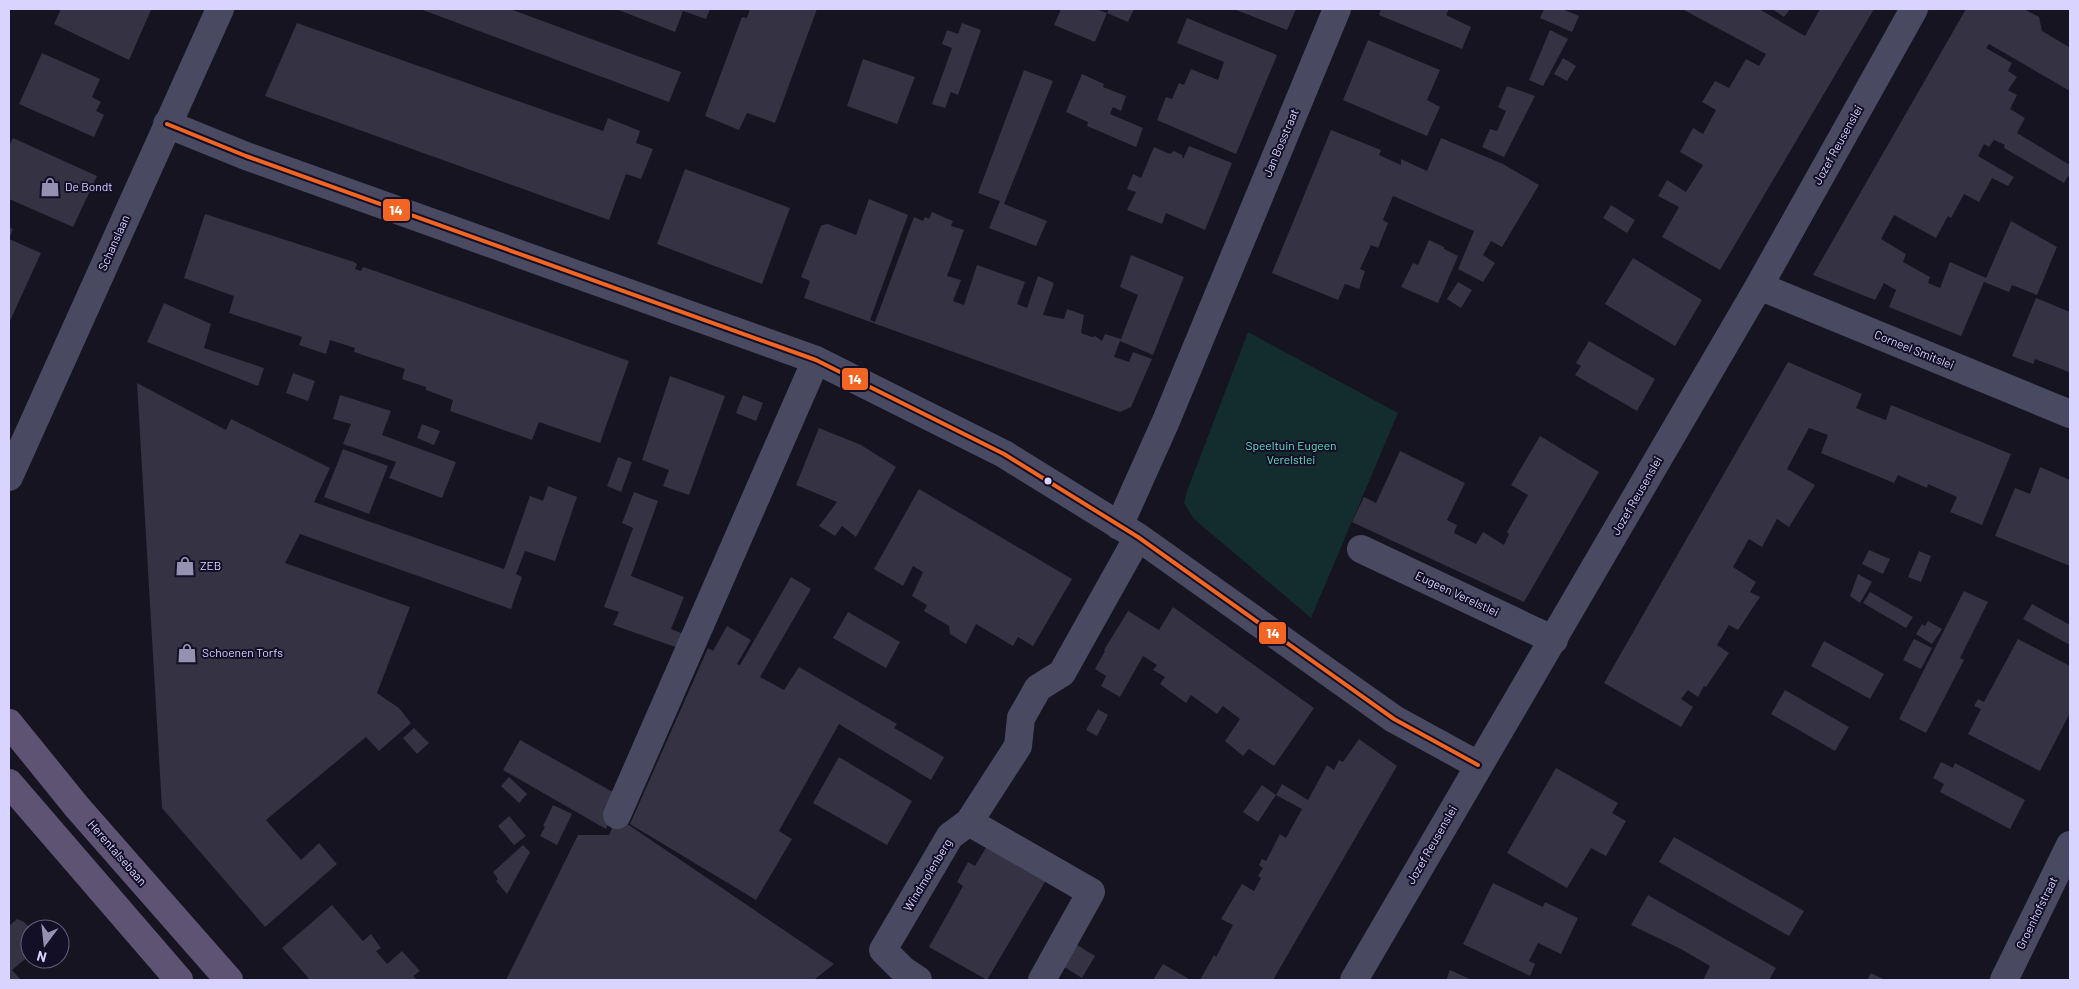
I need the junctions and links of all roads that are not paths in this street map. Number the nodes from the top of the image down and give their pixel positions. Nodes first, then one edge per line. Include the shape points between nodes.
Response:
1 (220, 9) edge
2 (1337, 9) edge
3 (1914, 9) edge
4 (167, 124) junction
5 (1758, 286) junction
6 (816, 360) junction
7 (2070, 414) edge
8 (9, 477) edge
9 (1128, 532) junction
10 (1361, 549) dead end
11 (1554, 640) junction
12 (9, 723) edge
13 (1478, 765) junction
14 (9, 783) edge
15 (617, 815) dead end
16 (968, 822) junction
17 (2070, 845) edge
18 (179, 980) edge
19 (229, 980) edge
20 (918, 980) edge
21 (1042, 980) edge
22 (1354, 980) edge
23 (2004, 980) edge

1 - 4 street, Schanslaan
2 - 9 street, Jan Bosstraat via 1166,421
3 - 5 street, Jozef Reusenslei
4 - 6 street via 246,156
4 - 8 street, Schanslaan
5 - 7 street, Corneel Smitslei
5 - 11 street, Jozef Reusenslei
6 - 9 street via 1004,454
6 - 15 street
9 - 13 street via 1394,719
9 - 16 street, Windmolenberg via 1062,673 1038,688 1021,718 1018,746
10 - 11 street, Eugeen Verelstlei
11 - 13 street, Jozef Reusenslei
12 - 19 main road, Herentalsebaan via 77,807
13 - 22 street, Jozef Reusenslei
14 - 18 main road
16 - 20 street, Windmolenberg via 950,836 883,950
16 - 21 street via 1091,892
17 - 23 street, Groenhofstraat

